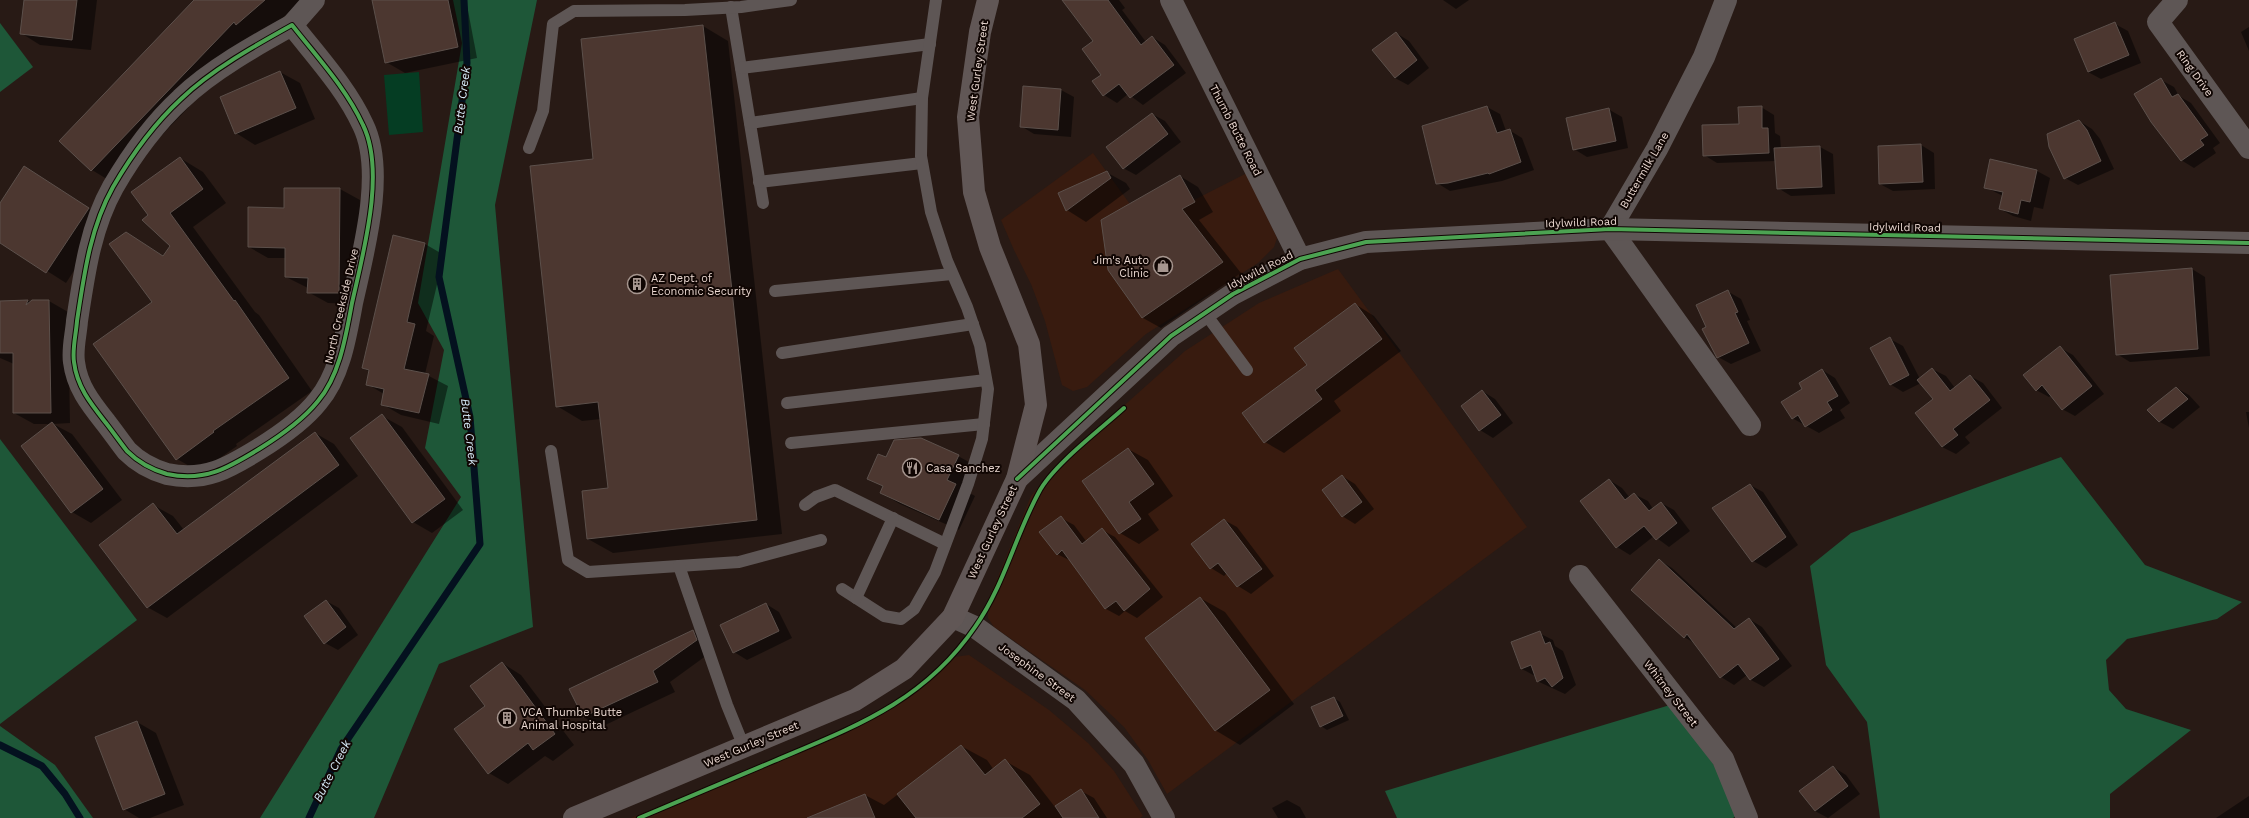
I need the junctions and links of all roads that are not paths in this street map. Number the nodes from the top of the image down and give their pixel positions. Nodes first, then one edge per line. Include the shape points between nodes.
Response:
1 (314, 0) edge
2 (791, 0) edge
3 (936, 0) edge
4 (988, 0) edge
5 (1171, 0) edge
6 (1726, 0) edge
7 (2177, 0) edge
8 (731, 7) junction
9 (292, 25) junction
10 (930, 44) junction
11 (741, 68) junction
12 (922, 98) junction
13 (750, 123) junction
14 (529, 148) dead end
15 (2249, 148) edge
16 (922, 163) junction
17 (759, 182) junction
18 (763, 203) dead end
19 (1610, 229) junction
20 (2249, 243) edge
21 (1300, 259) junction
22 (952, 274) junction
23 (775, 291) dead end
24 (1205, 313) junction
25 (973, 324) junction
26 (782, 353) dead end
27 (1247, 370) dead end
28 (986, 380) junction
29 (787, 403) dead end
30 (984, 424) junction
31 (1750, 425) dead end
32 (791, 443) dead end
33 (551, 451) dead end
34 (1017, 479) junction
35 (805, 505) dead end
36 (893, 518) junction
37 (821, 540) dead end
38 (945, 544) junction
39 (679, 566) junction
40 (1580, 576) dead end
41 (842, 589) dead end
42 (856, 598) junction
43 (953, 617) junction
44 (744, 747) junction
45 (574, 818) edge
46 (1164, 818) edge
47 (1747, 818) edge

1 - 9 street, North Creekside Drive
2 - 8 lane
3 - 10 lane
4 - 34 main road, West Gurley Street via 980,32 968,117 976,203 990,247 1029,344 1036,405
5 - 21 street, Thumb Butte Road
6 - 19 street, Buttermilk Lane via 1704,57 1657,149
7 - 15 street, Ring Drive via 2158,22
8 - 11 lane
8 - 14 lane via 574,11 553,24 543,111
9 - 9 street, North Creekside Drive via 237,57 181,98 137,150 113,188 94,228 73,352 76,373 86,396 129,452 156,471 186,478 204,476 220,471 248,456 304,416 320,400 335,372 356,285 372,201 372,160 364,126
10 - 11 lane
10 - 12 lane
11 - 13 lane
12 - 13 lane
12 - 16 lane
13 - 17 lane
16 - 17 lane
16 - 22 lane via 932,212
17 - 18 lane
19 - 20 street, Idylwild Road
19 - 21 street, Idylwild Road via 1366,242
19 - 31 street
21 - 24 street, Idylwild Road via 1233,294
22 - 23 lane
22 - 25 lane
24 - 27 lane
24 - 34 street, Idylwild Road via 1172,336
25 - 26 lane
25 - 28 lane via 980,345
28 - 29 lane
28 - 30 lane via 988,389
30 - 32 lane
30 - 38 lane via 968,484
33 - 39 lane via 568,560 588,572
34 - 43 main road, West Gurley Street
35 - 36 lane via 816,497 835,490
36 - 38 lane
36 - 42 lane
37 - 39 lane via 739,562
38 - 42 lane via 935,572 914,609 901,619 884,616
39 - 44 lane
40 - 47 street, Whitney Street via 1723,759
41 - 42 lane
43 - 44 main road, West Gurley Street via 904,669 855,700
43 - 46 street, Josephine Street via 975,627 1076,700 1134,764
44 - 45 main road, West Gurley Street

